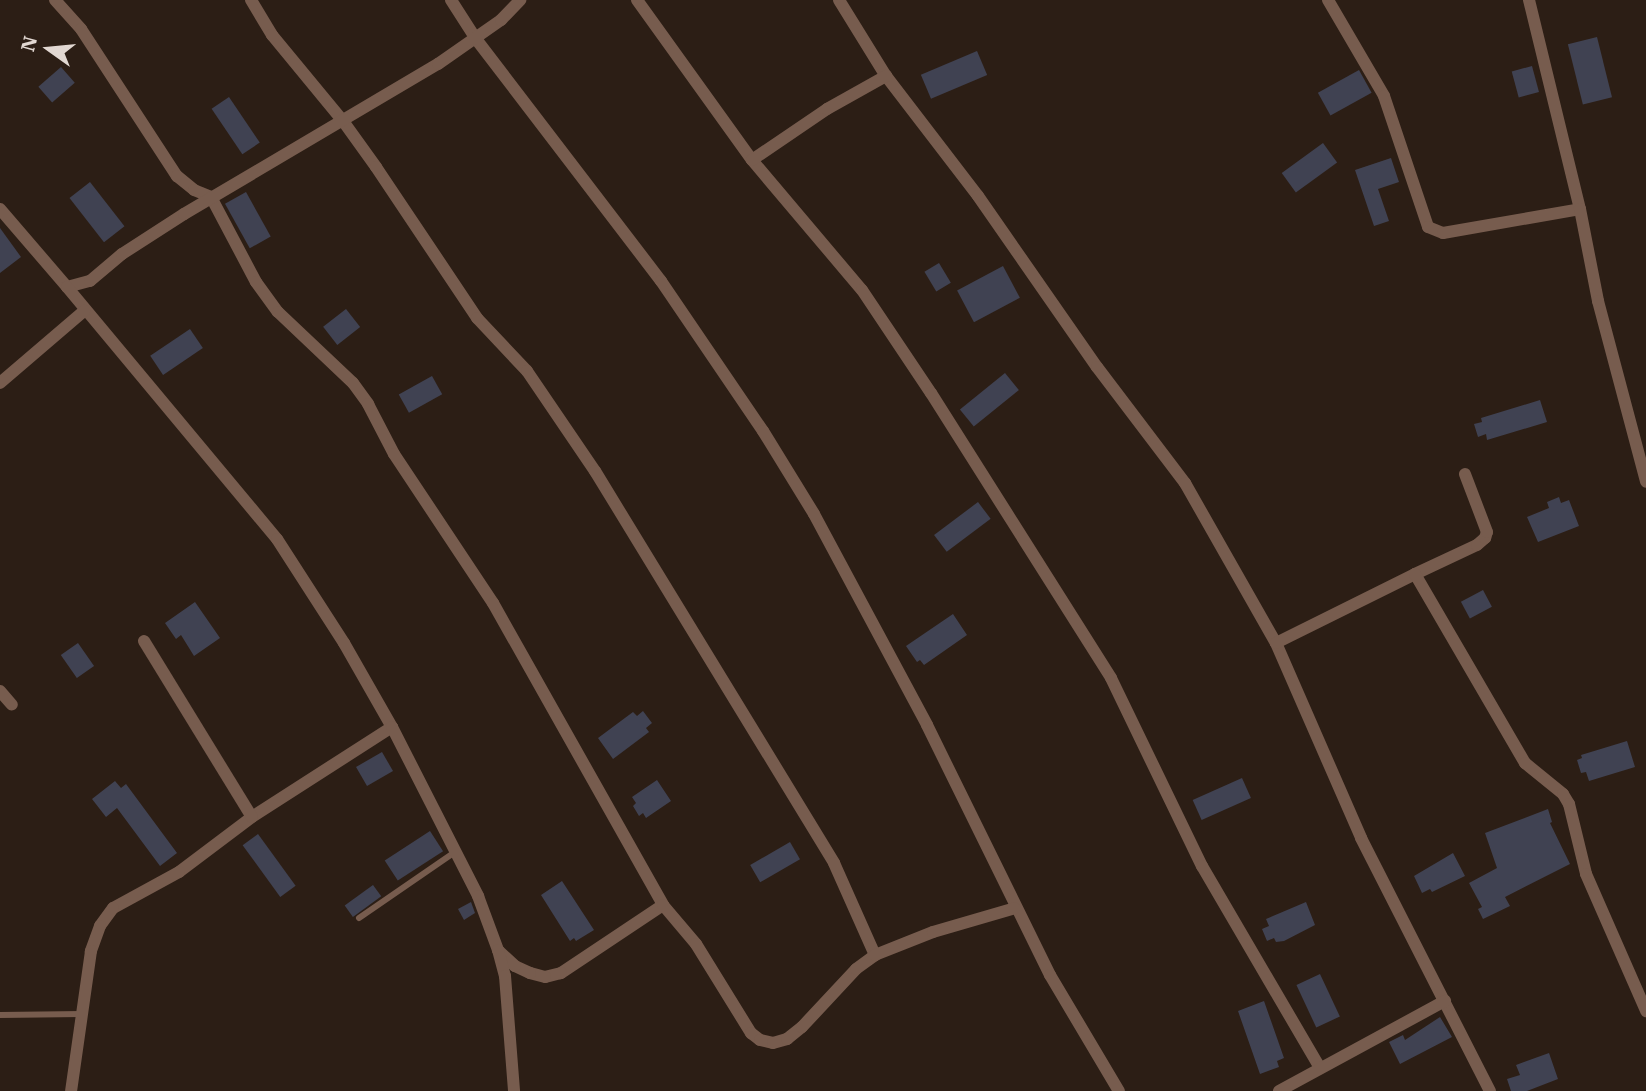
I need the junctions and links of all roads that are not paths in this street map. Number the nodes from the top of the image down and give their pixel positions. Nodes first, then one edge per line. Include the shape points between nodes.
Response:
1 (55, 0) edge
2 (251, 0) edge
3 (451, 0) edge
4 (520, 0) edge
5 (637, 0) edge
6 (839, 0) edge
7 (1328, 0) edge
8 (1529, 0) edge
9 (476, 39) junction
10 (886, 76) junction
11 (343, 121) junction
12 (752, 160) junction
13 (211, 197) junction
14 (0, 209) edge
15 (1580, 209) junction
16 (67, 287) junction
17 (84, 311) junction
18 (0, 383) edge
19 (1465, 474) dead end
20 (1646, 482) edge
21 (1415, 574) junction
22 (144, 641) dead end
23 (1276, 643) junction
24 (0, 691) edge
25 (12, 705) dead end
26 (392, 727) junction
27 (252, 817) junction
28 (455, 852) junction
29 (663, 905) junction
30 (1016, 908) junction
31 (359, 918) dead end
32 (498, 950) junction
33 (875, 955) junction
34 (1445, 1001) junction
35 (1646, 1011) edge
36 (82, 1014) junction
37 (0, 1015) edge
38 (1320, 1068) junction
39 (71, 1091) edge
40 (514, 1091) edge
41 (1119, 1091) edge
42 (1279, 1091) edge
43 (1490, 1091) edge

1 - 13 street via 81,29 177,176
2 - 11 street via 300,72
3 - 9 street
4 - 9 street
5 - 12 street
6 - 10 street
7 - 15 street via 1384,96 1428,227 1443,233
8 - 15 street
9 - 11 street
9 - 30 street via 661,281 792,478 902,676
10 - 12 street via 827,108
10 - 23 street via 1185,482
11 - 13 street
11 - 33 street via 477,318 527,371 595,471 834,863
12 - 38 street via 862,290 1104,667 1202,866
13 - 16 street via 122,254 90,281
13 - 29 street via 256,282 278,312 353,383 368,404 394,454 493,603
14 - 16 street
15 - 20 street via 1598,300
16 - 17 street
17 - 18 street
17 - 26 street via 277,539
19 - 21 street via 1487,532 1485,538
21 - 23 street
21 - 35 street via 1525,763 1569,804 1586,874
22 - 27 street
23 - 34 street via 1361,838
24 - 25 street
26 - 27 street
26 - 28 street
27 - 36 street via 179,872 113,908 91,951
28 - 31 lane
28 - 32 street
29 - 32 street via 561,973 545,977 530,973
29 - 33 street via 696,944 742,1021 760,1040 787,1039
30 - 33 street
30 - 41 street
32 - 40 street via 505,976
34 - 38 street
34 - 43 street
36 - 37 lane
36 - 39 street
38 - 42 street

